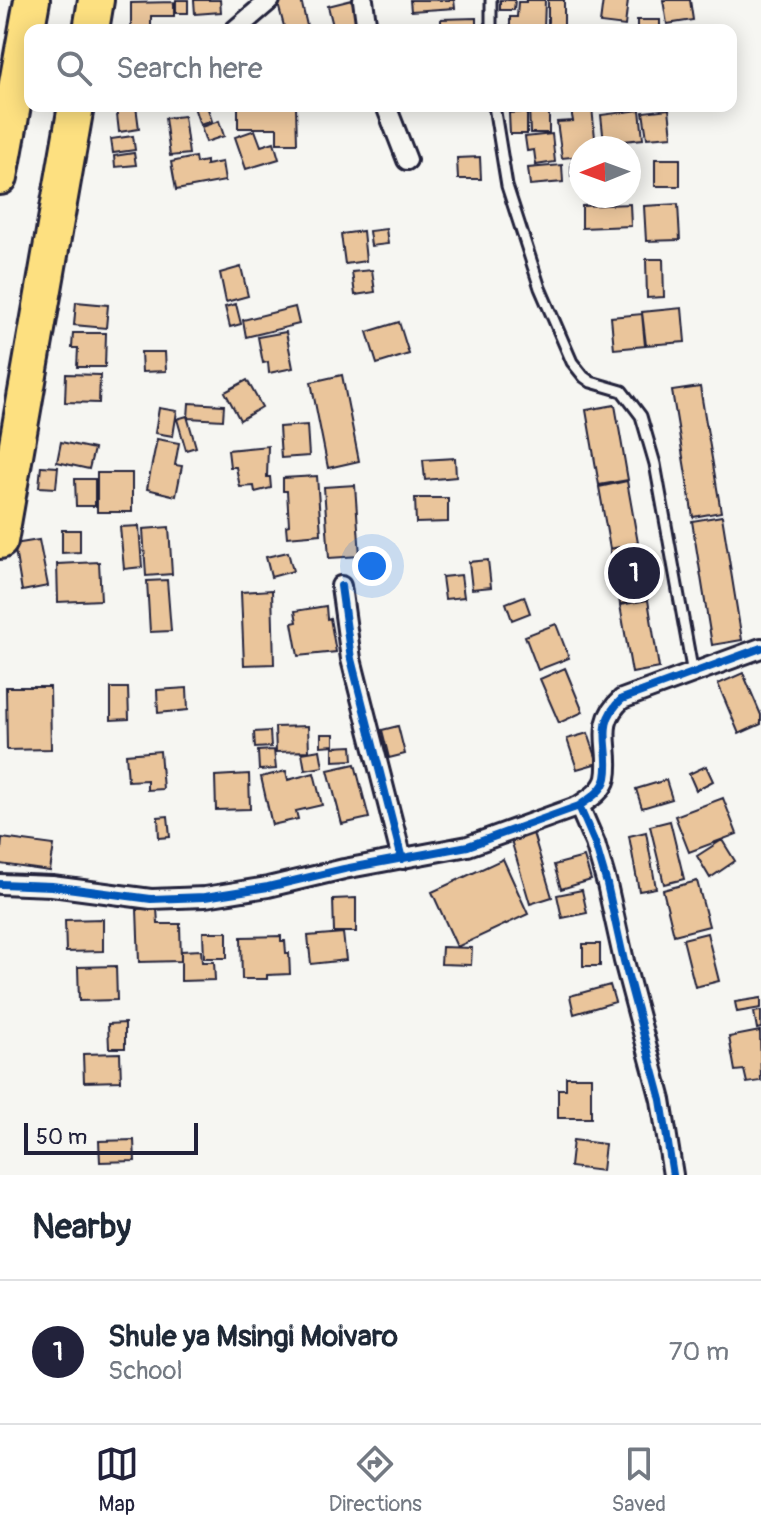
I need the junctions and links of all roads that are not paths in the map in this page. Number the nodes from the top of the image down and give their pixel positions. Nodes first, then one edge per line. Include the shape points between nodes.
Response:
1 (32, 0) edge
2 (96, 0) edge
3 (270, 0) edge
4 (363, 0) edge
5 (491, 0) edge
6 (26, 24) edge
7 (92, 24) edge
8 (242, 24) edge
9 (366, 24) edge
10 (491, 24) edge
11 (24, 34) edge
12 (8, 101) edge
13 (75, 112) edge
14 (388, 112) edge
15 (495, 112) edge
16 (407, 160) dead end
17 (0, 177) edge
18 (0, 541) edge
19 (341, 586) dead end
20 (761, 648) edge
21 (693, 674) junction
22 (579, 806) junction
23 (402, 859) junction
24 (0, 884) edge
25 (673, 1175) edge

1 - 6 highway
2 - 7 highway
3 - 8 street
4 - 9 street
5 - 10 lane
11 - 12 highway
12 - 17 highway
13 - 18 highway
14 - 16 street
15 - 21 lane via 507,186 540,288 572,362 591,382 622,391 641,416 655,464
19 - 23 street via 355,673
20 - 21 street
21 - 22 street via 614,706 605,727 606,779
22 - 23 street via 468,846
22 - 25 street via 595,843 646,1038
23 - 24 street via 205,897 151,899

